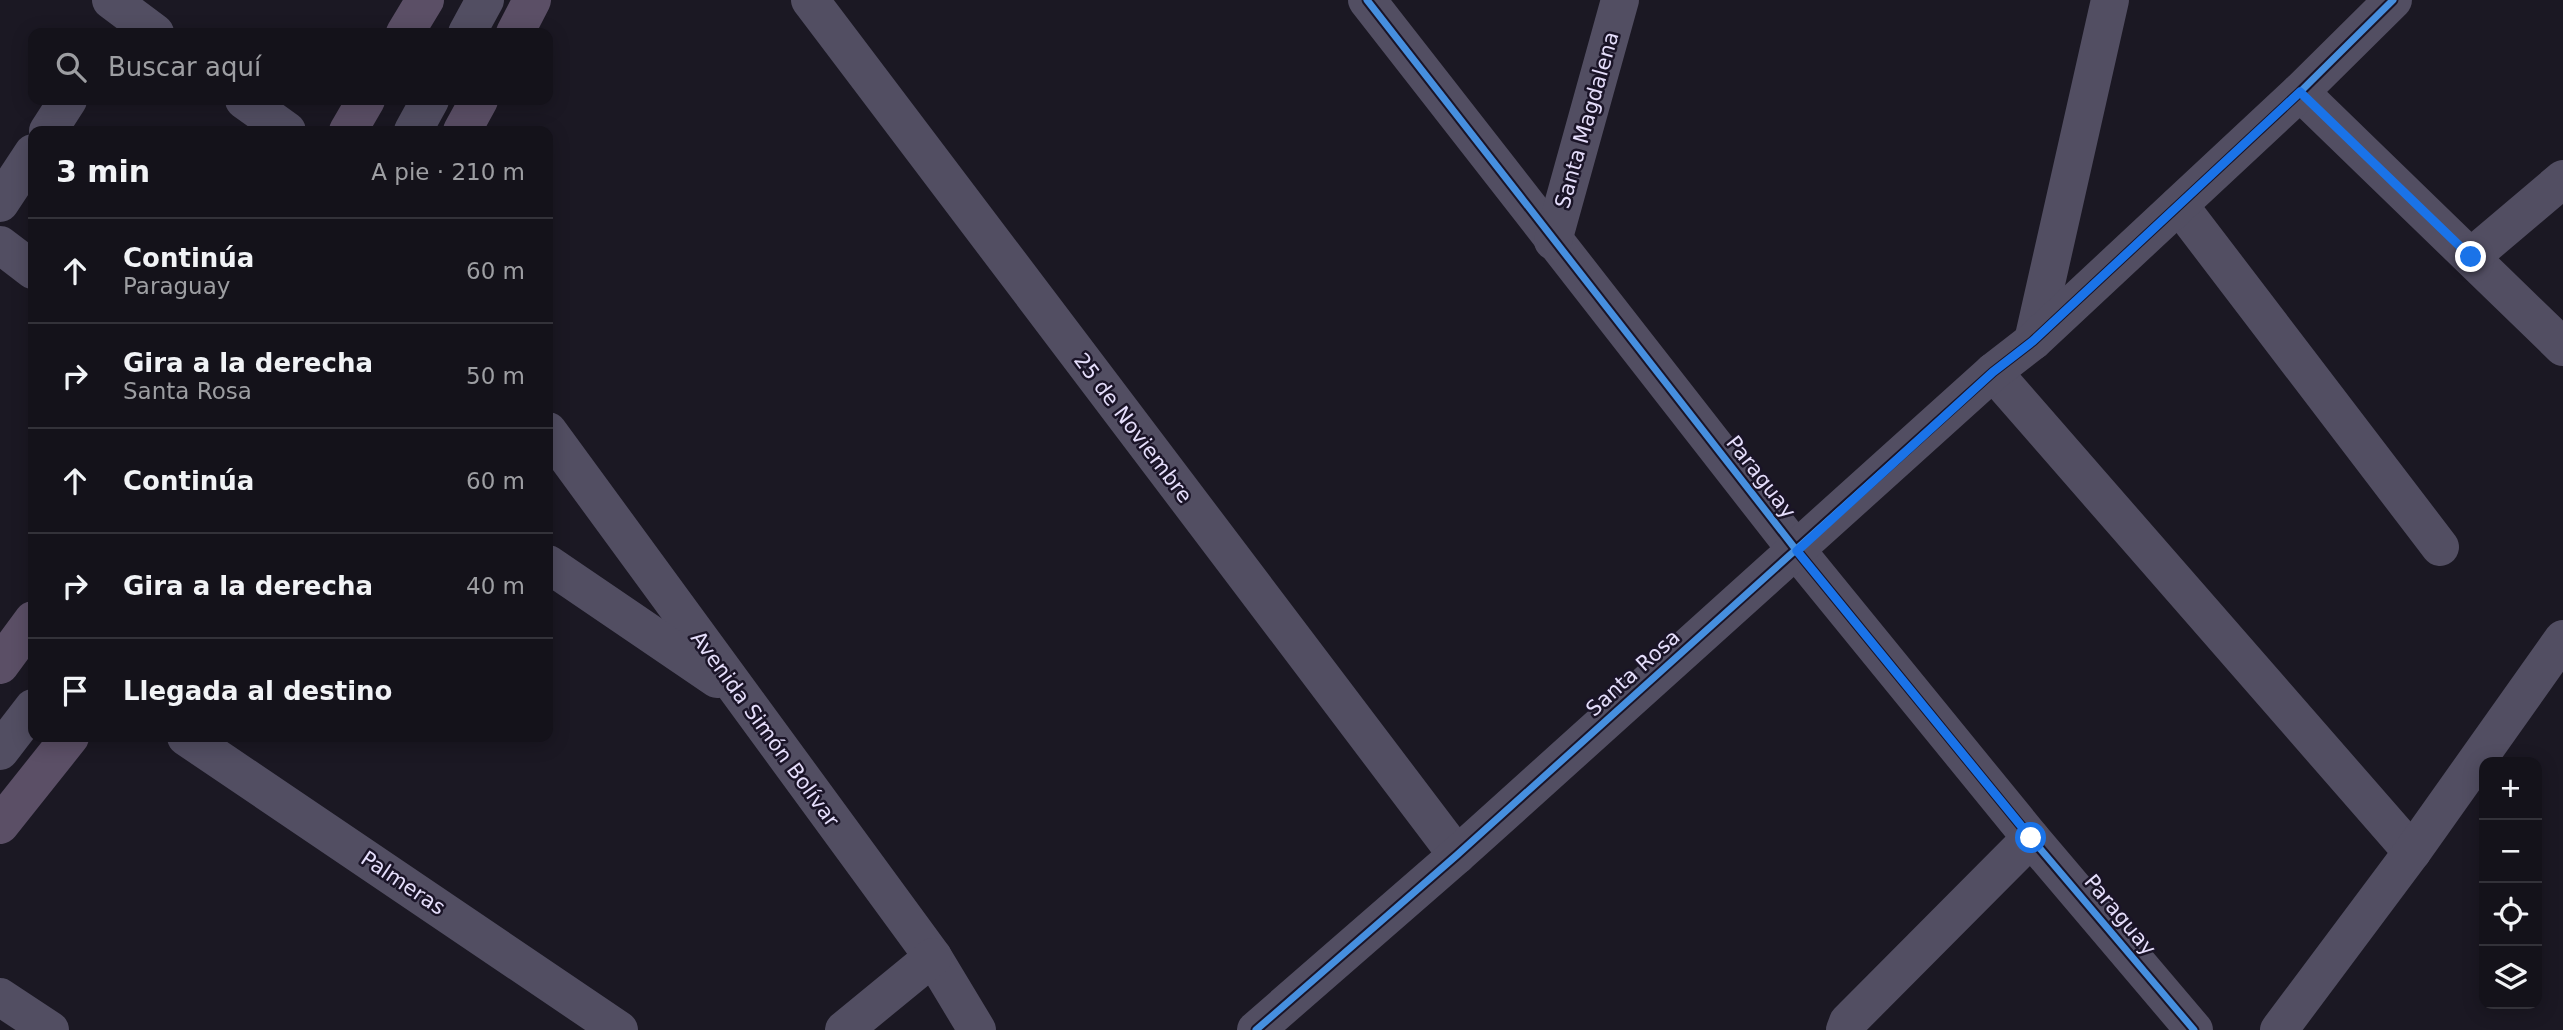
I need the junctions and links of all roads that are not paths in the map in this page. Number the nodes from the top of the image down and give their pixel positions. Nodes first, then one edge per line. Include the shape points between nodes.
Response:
1 (425, 0) edge
2 (485, 0) edge
3 (532, 0) edge
4 (810, 0) edge
5 (1367, 0) edge
6 (1620, 0) edge
7 (2110, 0) edge
8 (2393, 0) edge
9 (408, 28) edge
10 (470, 28) edge
11 (518, 28) edge
12 (2300, 92) junction
13 (65, 105) edge
14 (251, 105) edge
15 (363, 105) edge
16 (427, 105) edge
17 (476, 105) edge
18 (51, 126) edge
19 (280, 126) edge
20 (351, 126) edge
21 (416, 126) edge
22 (465, 126) edge
23 (28, 161) edge
24 (2563, 179) edge
25 (0, 203) edge
26 (2179, 205) junction
27 (1553, 241) junction
28 (0, 245) edge
29 (2471, 257) junction
30 (28, 266) edge
31 (2033, 341) junction
32 (2563, 347) edge
33 (1993, 372) junction
34 (553, 438) edge
35 (2440, 547) dead end
36 (1797, 551) junction
37 (553, 567) edge
38 (28, 627) edge
39 (2563, 639) edge
40 (0, 664) edge
41 (740, 694) junction
42 (28, 715) edge
43 (66, 742) edge
44 (193, 742) edge
45 (0, 751) edge
46 (0, 825) edge
47 (2031, 838) junction
48 (2412, 852) junction
49 (1457, 855) junction
50 (933, 957) junction
51 (0, 997) edge
52 (50, 1030) edge
53 (619, 1030) edge
54 (844, 1030) edge
55 (977, 1030) edge
56 (1256, 1030) edge
57 (1845, 1030) edge
58 (2194, 1030) edge
59 (2278, 1030) edge

1 - 9 main road
2 - 10 street
3 - 11 main road
4 - 49 street, 25 de Noviembre
5 - 27 street, Paraguay
6 - 27 street, Santa Magdalena
7 - 31 street
8 - 12 street, Santa Rosa
12 - 26 street, Santa Rosa
12 - 29 street
13 - 18 street
14 - 19 street
15 - 20 main road
16 - 21 street
17 - 22 main road
23 - 25 street
24 - 29 street
26 - 31 street, Santa Rosa
26 - 35 street
27 - 36 street, Paraguay
28 - 30 street
29 - 32 street
31 - 33 street, Santa Rosa
33 - 36 street, Santa Rosa
33 - 48 street
34 - 41 street, Avenida Simón Bolívar
36 - 47 street, Paraguay
36 - 49 street, Santa Rosa
37 - 41 street
38 - 40 main road
39 - 48 street
41 - 50 street, Avenida Simón Bolívar
42 - 45 street
43 - 46 main road
44 - 53 street, Palmeras
47 - 57 street
47 - 58 street, Paraguay
48 - 59 street
49 - 56 street, Santa Rosa
50 - 54 street
50 - 55 street, Avenida Simón Bolívar
51 - 52 street

